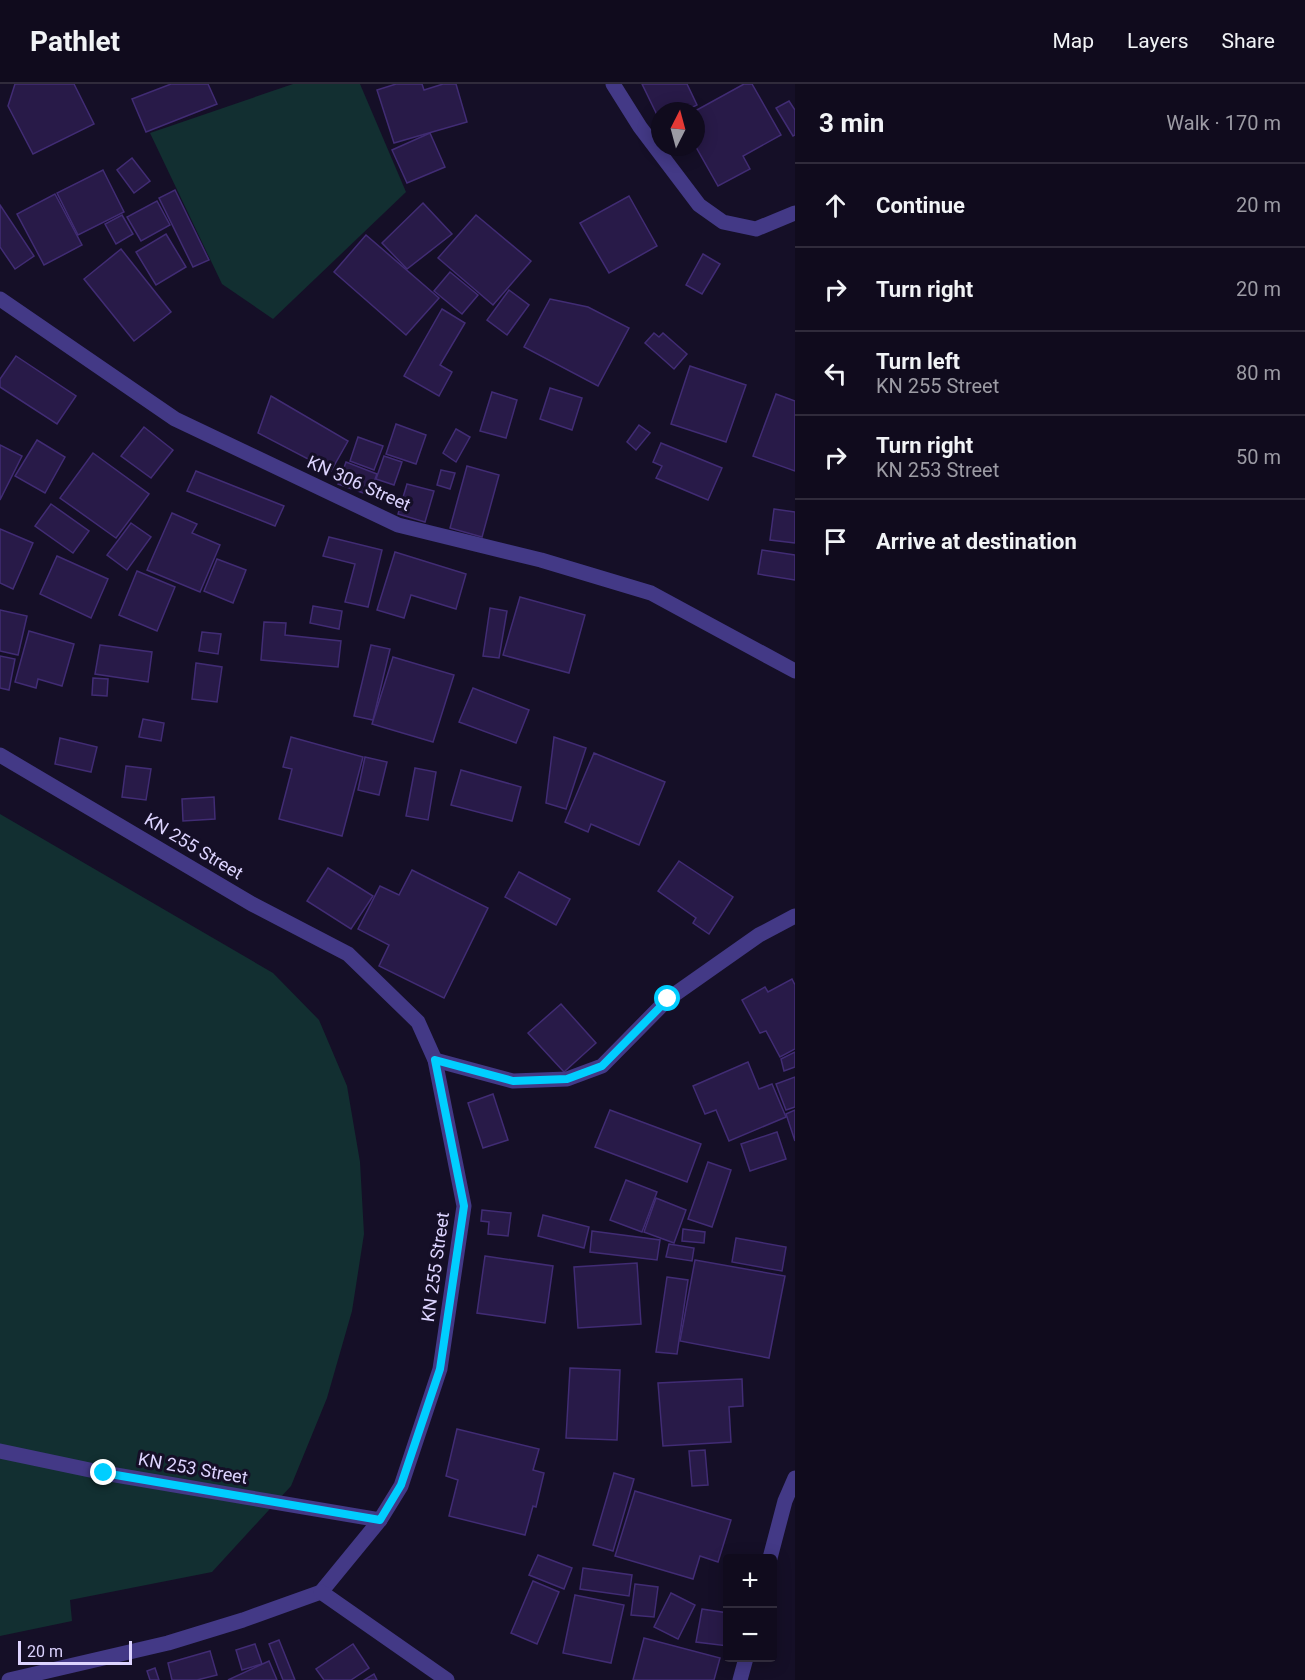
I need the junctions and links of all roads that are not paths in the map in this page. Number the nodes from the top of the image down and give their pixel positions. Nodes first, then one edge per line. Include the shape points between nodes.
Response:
1 (613, 84) edge
2 (795, 213) edge
3 (0, 299) edge
4 (795, 671) edge
5 (0, 755) edge
6 (795, 916) edge
7 (435, 1060) junction
8 (0, 1451) edge
9 (795, 1478) edge
10 (380, 1520) junction
11 (772, 1554) edge
12 (321, 1592) junction
13 (745, 1662) edge
14 (9, 1680) edge
15 (447, 1680) edge
16 (740, 1680) edge

1 - 2 street via 699,205 723,222 756,229
3 - 4 street, KN 306 Street via 175,419 398,525 541,560 651,593
5 - 7 street, KN 255 Street via 252,904 348,954 418,1022
6 - 7 street via 759,935 668,999 602,1066 567,1079 513,1081
7 - 10 street, KN 255 Street via 464,1206 440,1369 401,1485
8 - 10 street, KN 253 Street via 104,1473
9 - 11 street
10 - 12 street, KN 255 Street
12 - 14 street via 168,1643
12 - 15 street
13 - 16 street

